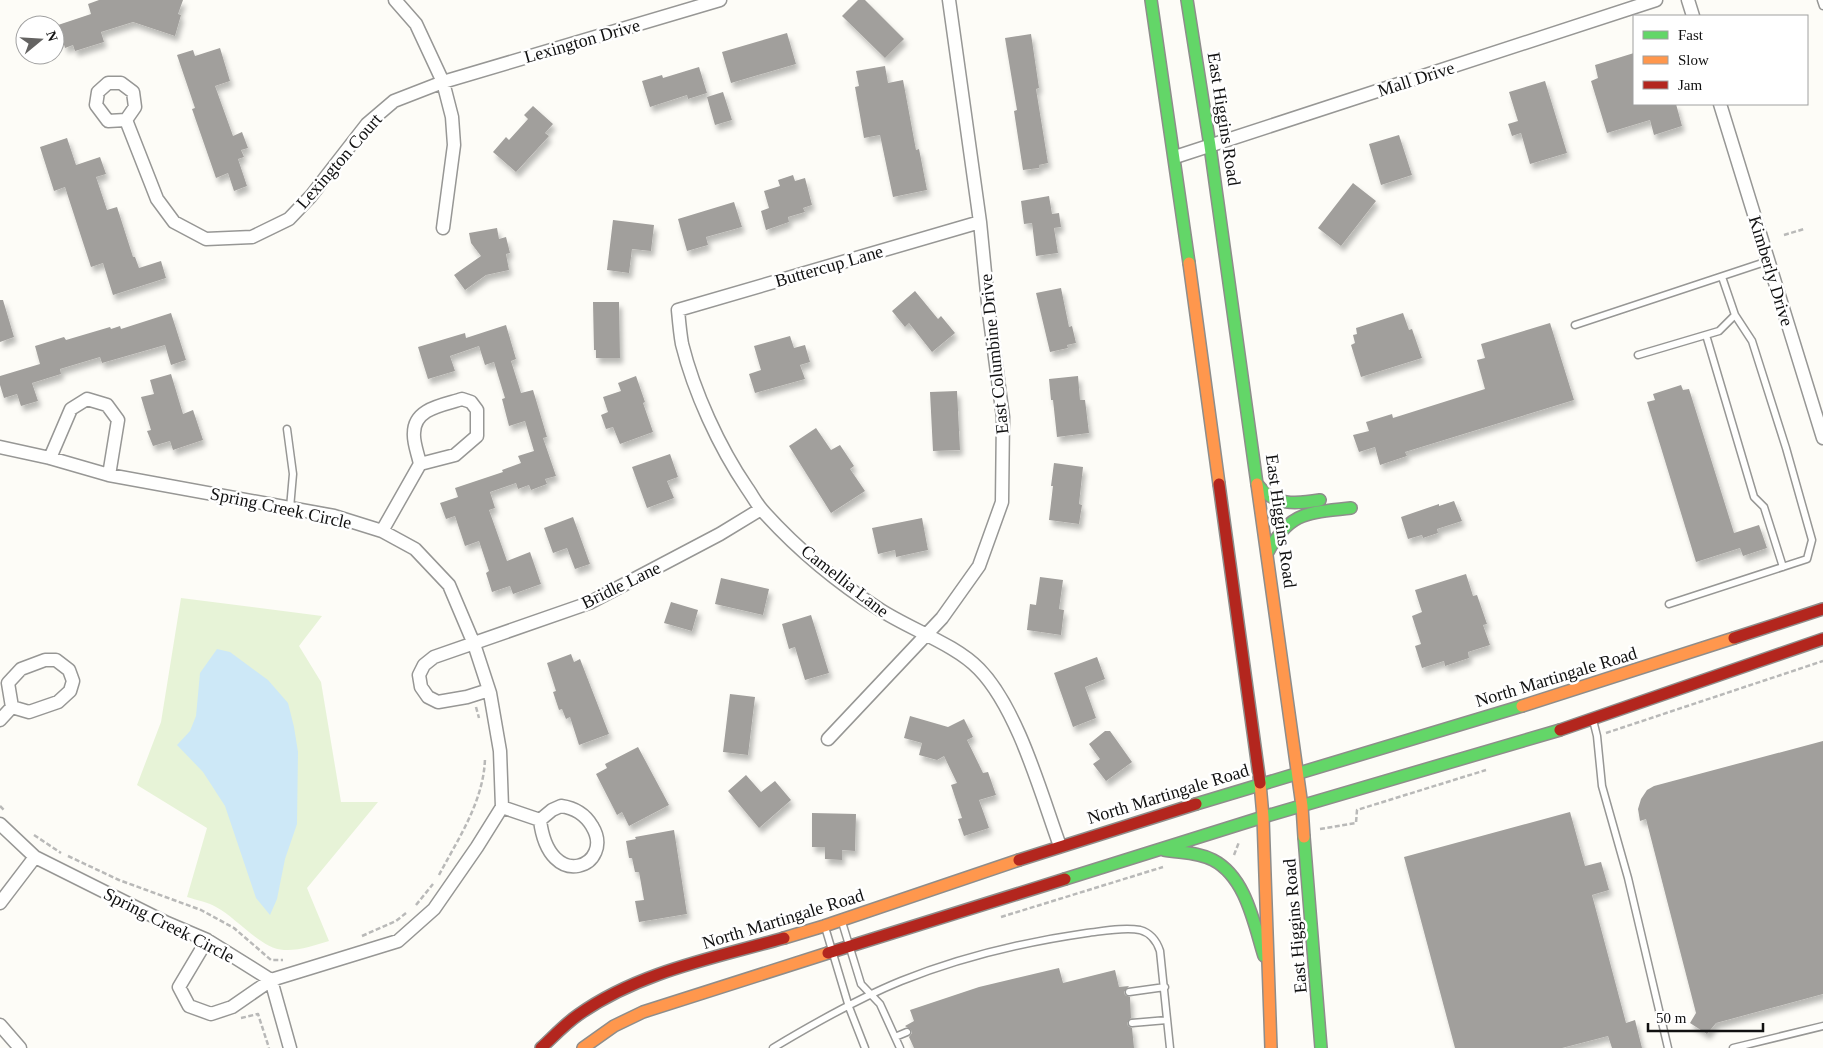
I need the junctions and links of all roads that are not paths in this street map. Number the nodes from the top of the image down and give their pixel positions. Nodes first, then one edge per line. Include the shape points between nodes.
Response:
1 (395, 0) edge
2 (720, 0) edge
3 (949, 0) edge
4 (1151, 0) edge
5 (1187, 0) edge
6 (1656, 0) edge
7 (1688, 0) edge
8 (1821, 0) edge
9 (1823, 6) edge
10 (1693, 15) edge
11 (443, 82) junction
12 (1720, 105) edge
13 (126, 120) dead end
14 (1210, 146) junction
15 (1176, 157) junction
16 (980, 222) junction
17 (443, 228) dead end
18 (1768, 262) junction
19 (1722, 276) junction
20 (678, 310) joint
21 (1735, 315) junction
22 (1575, 325) dead end
23 (1706, 335) junction
24 (1638, 355) dead end
25 (287, 429) dead end
26 (1823, 438) edge
27 (0, 447) edge
28 (50, 458) junction
29 (420, 464) junction
30 (109, 475) junction
31 (1258, 484) junction
32 (1332, 498) dead end
33 (290, 508) junction
34 (1351, 508) dead end
35 (761, 509) junction
36 (382, 531) junction
37 (1268, 552) junction
38 (1783, 567) junction
39 (1669, 604) dead end
40 (1823, 609) edge
41 (926, 635) junction
42 (1823, 640) edge
43 (474, 644) junction
44 (489, 690) junction
45 (12, 707) junction
46 (1592, 719) junction
47 (0, 720) edge
48 (828, 739) dead end
49 (1298, 773) junction
50 (1260, 784) junction
51 (1302, 806) junction
52 (502, 807) junction
53 (1263, 818) junction
54 (540, 820) junction
55 (0, 824) edge
56 (1060, 846) junction
57 (1161, 849) junction
58 (35, 856) junction
59 (0, 903) edge
60 (842, 920) junction
61 (824, 926) junction
62 (208, 940) junction
63 (849, 946) junction
64 (832, 952) junction
65 (1269, 969) junction
66 (271, 980) junction
67 (1165, 987) junction
68 (1129, 992) dead end
69 (871, 995) junction
70 (849, 1007) junction
71 (1167, 1020) junction
72 (1132, 1023) dead end
73 (0, 1025) edge
74 (1823, 1026) edge
75 (907, 1032) dead end
76 (895, 1037) junction
77 (1322, 1045) edge
78 (20, 1048) edge
79 (290, 1048) edge
80 (542, 1048) edge
81 (583, 1048) edge
82 (773, 1048) edge
83 (865, 1048) edge
84 (900, 1048) edge
85 (1170, 1048) edge
86 (1271, 1048) edge
87 (1668, 1048) edge
88 (1734, 1048) edge

1 - 11 street via 416,24
2 - 11 street, Lexington Drive
3 - 16 street, East Columbine Drive
4 - 15 street, East Higgins Road
5 - 14 street, East Higgins Road
6 - 14 street, Mall Drive
7 - 10 street
8 - 9 lane
11 - 13 street, Lexington Court via 394,101 367,124 290,218 252,237 206,239 174,222 157,199
11 - 17 street via 452,117 454,145
12 - 18 street, Kimberly Drive
14 - 15 street, Mall Drive
14 - 31 street, East Higgins Road
15 - 50 street, East Higgins Road
16 - 20 street, Buttercup Lane
16 - 41 street, East Columbine Drive via 1003,417 1002,502 979,566
18 - 19 lane
18 - 26 street, Kimberly Drive
19 - 21 lane
19 - 22 lane
20 - 35 street, Camellia Lane via 682,343 697,390 736,471
21 - 23 lane via 1719,331
21 - 38 lane via 1752,341 1812,540 1807,559
23 - 24 lane
23 - 38 lane via 1754,497 1764,507
25 - 33 lane via 293,474
27 - 28 street, Spring Creek Circle
28 - 30 street, Spring Creek Circle
28 - 30 street via 71,410 87,399 107,405 118,420
29 - 29 street via 455,455 477,436 477,410 471,402 462,399 423,412 418,418 414,432
29 - 36 street
30 - 33 street, Spring Creek Circle
31 - 32 street via 1268,497 1279,502 1293,504
31 - 37 street, East Higgins Road
33 - 36 street, Spring Creek Circle via 334,516
34 - 37 street via 1298,517 1287,523
35 - 41 street, Camellia Lane via 806,554 855,594 900,623
35 - 43 street, Bridle Lane via 590,603
36 - 43 street, Spring Creek Circle via 415,549 448,585
37 - 49 street, East Higgins Road
38 - 39 lane
40 - 49 street, North Martingale Road via 1591,685
41 - 48 street, East Columbine Drive
41 - 56 street, Camellia Lane via 978,668 995,687 1022,744
42 - 46 street
43 - 44 street, Spring Creek Circle
43 - 44 street, Bridle Lane via 434,657 424,665 419,675 421,687 428,697 438,702
44 - 52 street, Spring Creek Circle via 500,751
45 - 45 street via 29,712 58,702 74,681 69,670 56,660 45,660 21,669 8,683
45 - 47 street
46 - 51 street
46 - 87 lane via 1602,786 1628,878
49 - 50 street, North Martingale Road
49 - 51 street, East Higgins Road
50 - 53 street, East Higgins Road
50 - 56 street, North Martingale Road
51 - 53 street
51 - 77 street, East Higgins Road
52 - 54 street
52 - 66 street via 434,909 398,941
53 - 57 street
53 - 65 street, East Higgins Road
54 - 54 street via 546,846 563,865 574,867 583,864 595,853 595,831 575,808 561,806
55 - 58 street, Spring Creek Circle
56 - 60 street, North Martingale Road
57 - 63 street
57 - 65 street via 1214,860 1229,873 1245,901
58 - 59 street
58 - 62 street, Spring Creek Circle
60 - 61 street, North Martingale Road
60 - 63 lane
61 - 64 lane
61 - 80 street, North Martingale Road via 627,986 576,1016
62 - 66 street, Spring Creek Circle
62 - 66 street via 179,987 189,1006 211,1014 232,1007
63 - 64 street
63 - 69 lane via 861,984
64 - 70 lane
64 - 81 street via 643,1012 614,1026
65 - 86 street, East Higgins Road
66 - 79 street
67 - 68 lane
67 - 69 lane via 1157,942 1140,930 1120,930 1007,948 960,960
67 - 71 lane
69 - 70 lane
69 - 76 lane via 880,1004
70 - 82 lane
70 - 83 lane
71 - 72 lane
71 - 85 lane
73 - 78 street
74 - 88 lane
75 - 76 lane
76 - 84 lane

